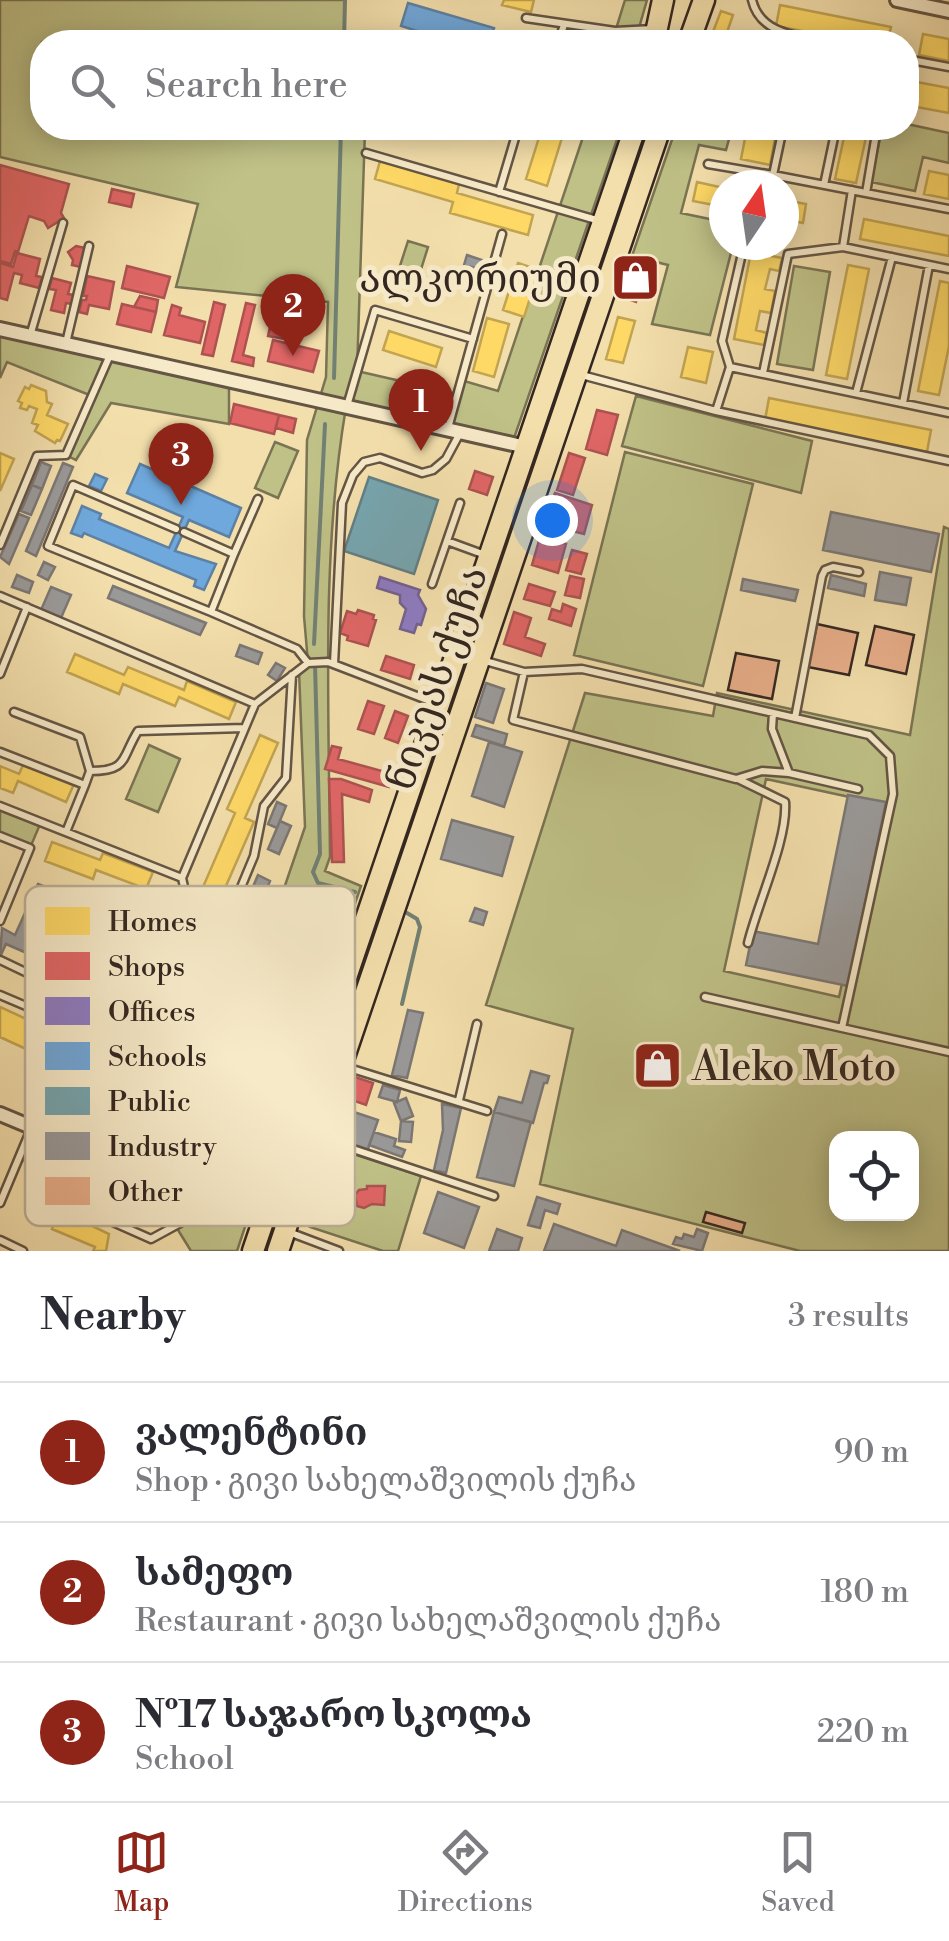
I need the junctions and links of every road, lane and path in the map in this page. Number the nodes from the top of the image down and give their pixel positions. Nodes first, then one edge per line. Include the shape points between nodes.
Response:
1 (663, 0) edge
2 (704, 0) edge
3 (752, 0) edge
4 (896, 0) edge
5 (949, 11) edge
6 (526, 18) dead end
7 (564, 25) junction
8 (562, 30) edge
9 (610, 30) edge
10 (671, 30) edge
11 (682, 30) edge
12 (774, 30) edge
13 (919, 61) edge
14 (949, 67) edge
15 (514, 140) edge
16 (631, 140) edge
17 (656, 140) edge
18 (780, 140) edge
19 (833, 140) edge
20 (876, 140) edge
21 (366, 154) dead end
22 (708, 164) dead end
23 (743, 170) edge
24 (774, 170) edge
25 (799, 180) edge
26 (824, 185) junction
27 (852, 190) junction
28 (499, 192) junction
29 (866, 193) junction
30 (949, 209) edge
31 (604, 223) junction
32 (62, 224) dead end
33 (502, 234) dead end
34 (89, 246) dead end
35 (842, 247) junction
36 (892, 257) junction
37 (740, 260) edge
38 (928, 264) junction
39 (949, 269) edge
40 (0, 329) edge
41 (30, 336) junction
42 (473, 339) junction
43 (66, 344) junction
44 (110, 354) junction
45 (730, 367) junction
46 (763, 373) junction
47 (577, 374) junction
48 (856, 393) junction
49 (902, 403) junction
50 (346, 407) junction
51 (716, 411) junction
52 (949, 413) edge
53 (454, 431) junction
54 (526, 447) junction
55 (949, 461) edge
56 (258, 499) dead end
57 (460, 503) dead end
58 (446, 542) junction
59 (0, 545) edge
60 (234, 554) junction
61 (488, 556) junction
62 (859, 572) dead end
63 (432, 584) dead end
64 (0, 596) edge
65 (27, 607) junction
66 (211, 612) junction
67 (467, 619) junction
68 (490, 628) junction
69 (480, 659) junction
70 (308, 663) junction
71 (334, 664) junction
72 (524, 672) junction
73 (0, 674) edge
74 (292, 675) junction
75 (437, 703) junction
76 (255, 704) junction
77 (14, 712) dead end
78 (773, 713) junction
79 (795, 718) junction
80 (244, 728) junction
81 (0, 752) edge
82 (90, 771) junction
83 (789, 773) junction
84 (736, 779) junction
85 (85, 785) junction
86 (858, 789) dead end
87 (0, 806) edge
88 (66, 832) junction
89 (0, 836) edge
90 (182, 878) junction
91 (184, 886) edge
92 (241, 886) edge
93 (0, 921) edge
94 (748, 942) dead end
95 (355, 947) edge
96 (0, 960) edge
97 (25, 972) edge
98 (0, 995) edge
99 (705, 997) dead end
100 (25, 1006) edge
101 (355, 1021) edge
102 (477, 1024) dead end
103 (842, 1028) junction
104 (949, 1052) edge
105 (355, 1069) edge
106 (459, 1100) junction
107 (487, 1111) dead end
108 (0, 1114) edge
109 (25, 1125) edge
110 (25, 1145) edge
111 (355, 1150) edge
112 (494, 1196) dead end
113 (0, 1205) edge
114 (123, 1226) edge
115 (174, 1226) edge
116 (261, 1226) edge
117 (0, 1240) edge
118 (282, 1241) edge
119 (23, 1251) edge
120 (253, 1251) edge
121 (339, 1251) edge

1 - 10 main road
2 - 11 main road
3 - 12 lane via 758,18
4 - 5 street
6 - 7 lane
7 - 8 lane
7 - 9 lane
13 - 14 lane
15 - 28 lane
16 - 31 main road, ნიკეას ქუჩა
17 - 47 main road, ნიკეას ქუჩა
18 - 24 lane
19 - 26 lane
20 - 29 lane
21 - 28 lane
22 - 23 lane
25 - 26 lane
26 - 27 lane
27 - 29 lane
27 - 35 lane
28 - 31 lane
29 - 30 lane
31 - 54 main road, ნიკეას ქუჩა
32 - 41 lane
33 - 42 lane
34 - 43 lane
35 - 36 lane
35 - 46 lane via 788,254
36 - 38 lane
36 - 48 lane
37 - 45 lane via 722,341
38 - 39 lane
38 - 49 lane
40 - 41 street
41 - 43 street
42 - 50 lane via 374,310
42 - 53 lane
43 - 44 street
44 - 50 street
44 - 59 lane via 66,456 37,456
45 - 46 lane
45 - 51 lane
46 - 48 lane
47 - 51 lane
47 - 68 main road, ნიკეას ქუჩა
48 - 49 lane
49 - 52 lane
50 - 53 street
51 - 55 lane
53 - 54 street
53 - 71 lane via 446,459 433,470 422,473 380,458 364,462 353,475 342,502
54 - 61 main road, ნიკეას ქუჩა
56 - 60 lane
57 - 58 lane
58 - 61 lane
58 - 63 lane
60 - 66 lane
60 - 66 lane via 73,485 48,546
61 - 67 main road, ნიკეას ქუჩა
62 - 79 lane via 832,567 822,576
64 - 65 lane
65 - 73 lane
65 - 76 lane
66 - 70 lane via 298,649
67 - 68 main road
67 - 75 main road, ნიკეას ქუჩა
68 - 69 main road, ნიკეას ქუჩა
69 - 72 lane
69 - 101 main road, ნიკეას ქუჩა
70 - 71 lane
70 - 74 lane
71 - 75 lane
72 - 78 lane via 582,670
72 - 84 lane via 513,720
74 - 76 lane
74 - 92 lane via 286,778 264,806
75 - 95 main road, ნიკეას ქუჩა
76 - 80 lane
77 - 82 lane via 80,738
78 - 79 lane
78 - 83 lane via 772,729
79 - 103 lane via 869,735 890,756 893,794
80 - 82 lane via 143,729 122,764
80 - 90 lane
81 - 85 lane
82 - 85 lane
83 - 84 lane via 762,771
83 - 86 lane
84 - 94 lane via 785,802 786,822
85 - 88 lane
87 - 88 lane
88 - 90 lane
89 - 93 lane via 30,848
90 - 91 lane
96 - 97 lane
98 - 100 lane
99 - 103 lane
102 - 106 lane
103 - 104 lane
105 - 106 lane
106 - 107 lane
108 - 109 street
110 - 113 lane
111 - 112 lane
114 - 115 lane via 151,1238
116 - 120 main road, ნიკეას ქუჩა
117 - 119 lane
118 - 121 lane

